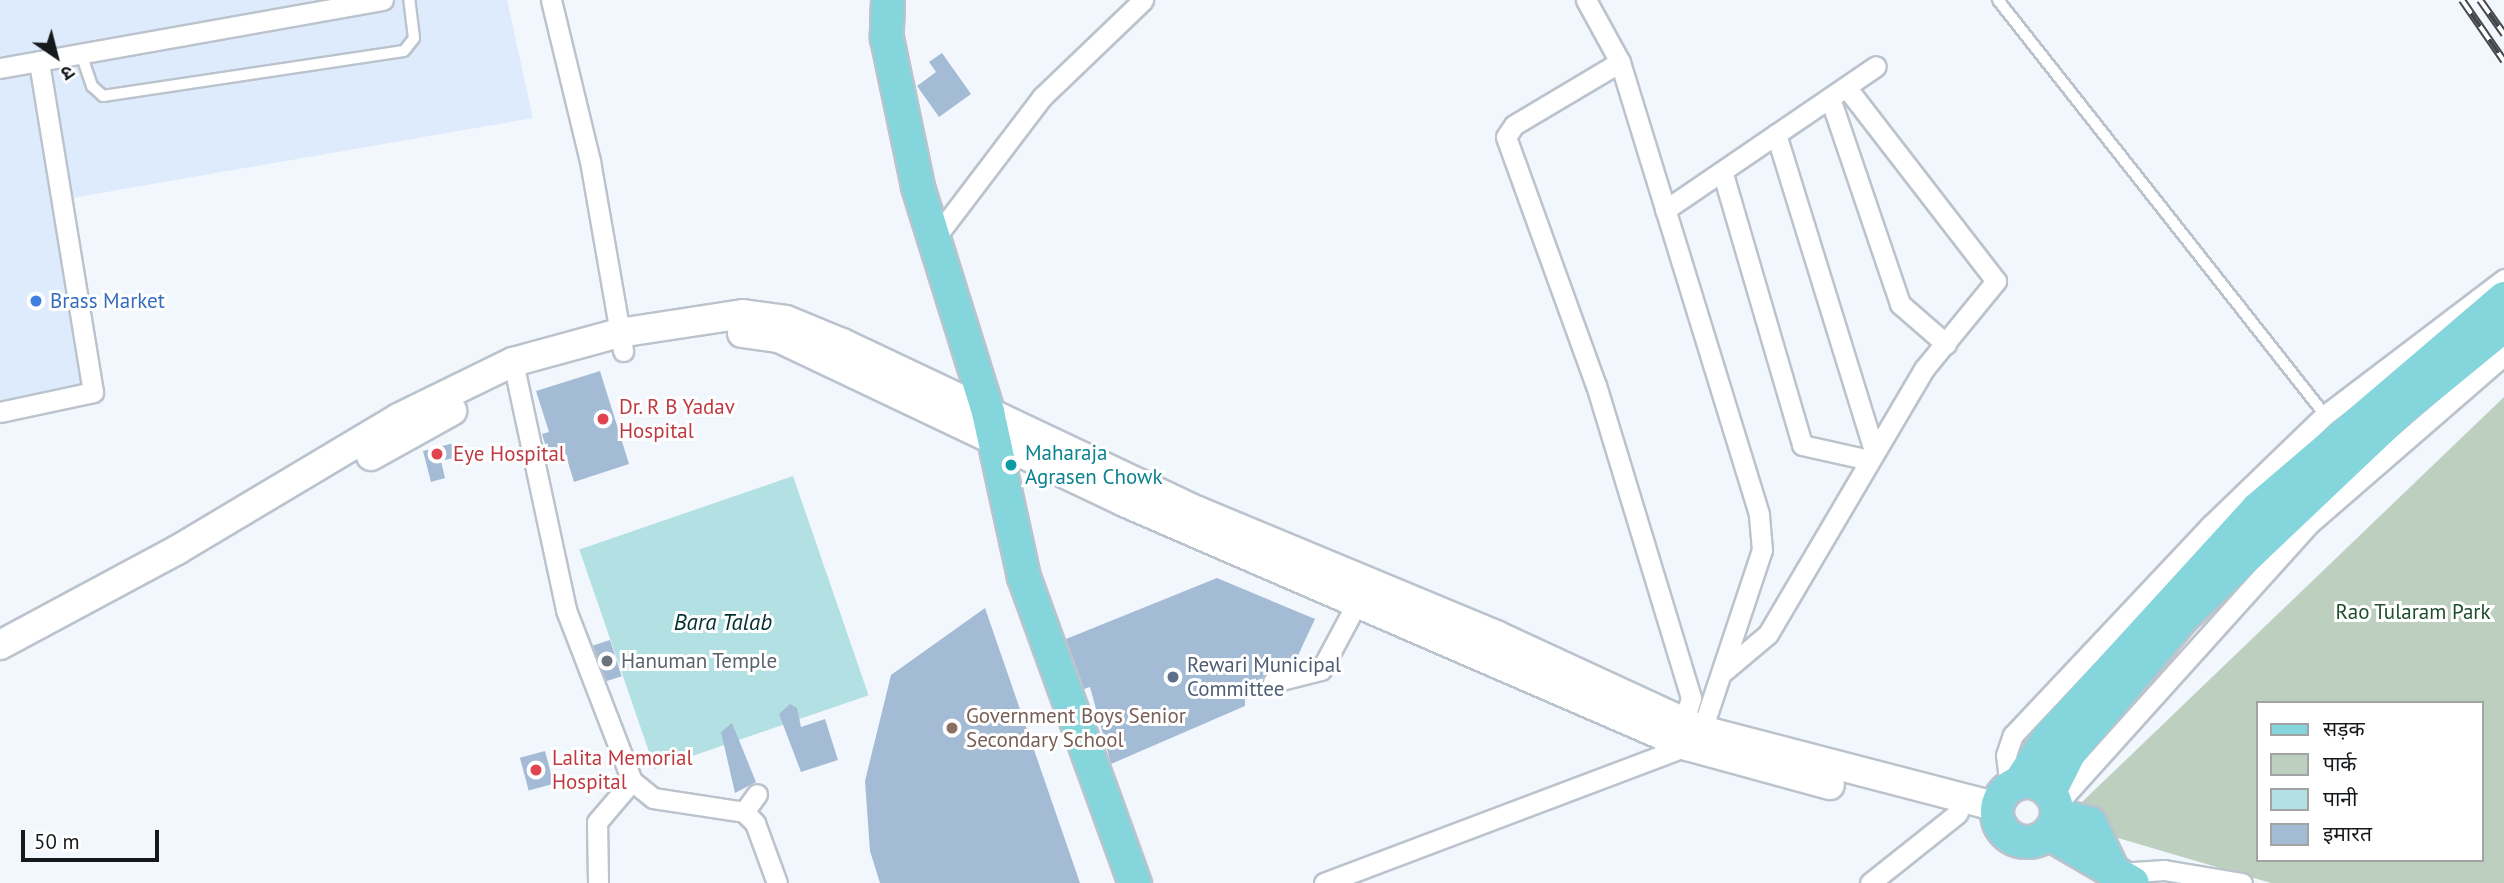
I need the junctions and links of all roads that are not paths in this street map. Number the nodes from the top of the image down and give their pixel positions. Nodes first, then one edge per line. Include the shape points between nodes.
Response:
1 (383, 0) edge
2 (410, 0) edge
3 (551, 0) edge
4 (888, 0) edge
5 (1143, 0) edge
6 (1586, 0) edge
7 (1998, 0) edge
8 (322, 6) edge
9 (81, 54) junction
10 (39, 61) junction
11 (1620, 62) junction
12 (1876, 66) dead end
13 (0, 68) edge
14 (1838, 93) junction
15 (1776, 134) junction
16 (1723, 174) junction
17 (1665, 210) junction
18 (934, 238) junction
19 (2504, 279) edge
20 (2504, 298) edge
21 (2504, 326) edge
22 (621, 342) junction
23 (1946, 344) junction
24 (2504, 355) edge
25 (515, 372) junction
26 (0, 412) edge
27 (2325, 415) junction
28 (991, 426) junction
29 (1871, 455) junction
30 (1357, 603) junction
31 (0, 645) edge
32 (0, 665) edge
33 (1724, 671) junction
34 (1273, 682) dead end
35 (2080, 720) junction
36 (1688, 735) junction
37 (632, 781) junction
38 (757, 794) dead end
39 (2006, 799) junction
40 (2053, 811) junction
41 (744, 812) junction
42 (1958, 813) junction
43 (2121, 874) edge
44 (2199, 878) edge
45 (598, 883) edge
46 (777, 883) edge
47 (1135, 883) edge
48 (1324, 883) edge
49 (1870, 883) edge
50 (2242, 883) edge

1 - 8 street
2 - 9 lane via 414,38 404,51 103,96 92,86
3 - 22 street via 590,161
4 - 18 main road via 899,103
5 - 18 street via 1042,97
6 - 11 street
7 - 27 lane
8 - 9 street
9 - 10 street
10 - 13 street
10 - 26 street via 93,392
11 - 17 street
11 - 36 street via 1514,125 1506,137 1596,385 1691,698
12 - 14 street
14 - 15 street
14 - 23 street via 1900,304
14 - 23 street via 1996,281
15 - 16 street
15 - 29 street
16 - 17 street
16 - 29 street via 1802,445
17 - 33 street via 1764,537
18 - 28 main road
19 - 27 street
20 - 35 main road via 2257,509
21 - 35 main road via 2264,537
22 - 25 main road
22 - 28 main road via 727,334 779,338
23 - 29 street
24 - 40 street via 2309,524
25 - 31 main road via 398,418 177,550
25 - 32 main road
25 - 37 street via 576,644
27 - 39 street via 2013,736 2006,755
28 - 30 main road
28 - 36 main road
28 - 47 main road via 1024,577
29 - 33 street via 1768,634
30 - 34 street via 1321,670
30 - 36 main road
33 - 36 street
35 - 39 main road
35 - 40 main road
36 - 39 main road
36 - 42 main road
36 - 48 street
37 - 41 street via 653,798
37 - 45 street via 597,822
38 - 41 street
39 - 40 main road
39 - 40 main road via 2014,840 2032,842
39 - 42 main road
40 - 43 main road via 2090,823
41 - 46 street via 755,823
42 - 49 street
43 - 44 street
44 - 50 street

